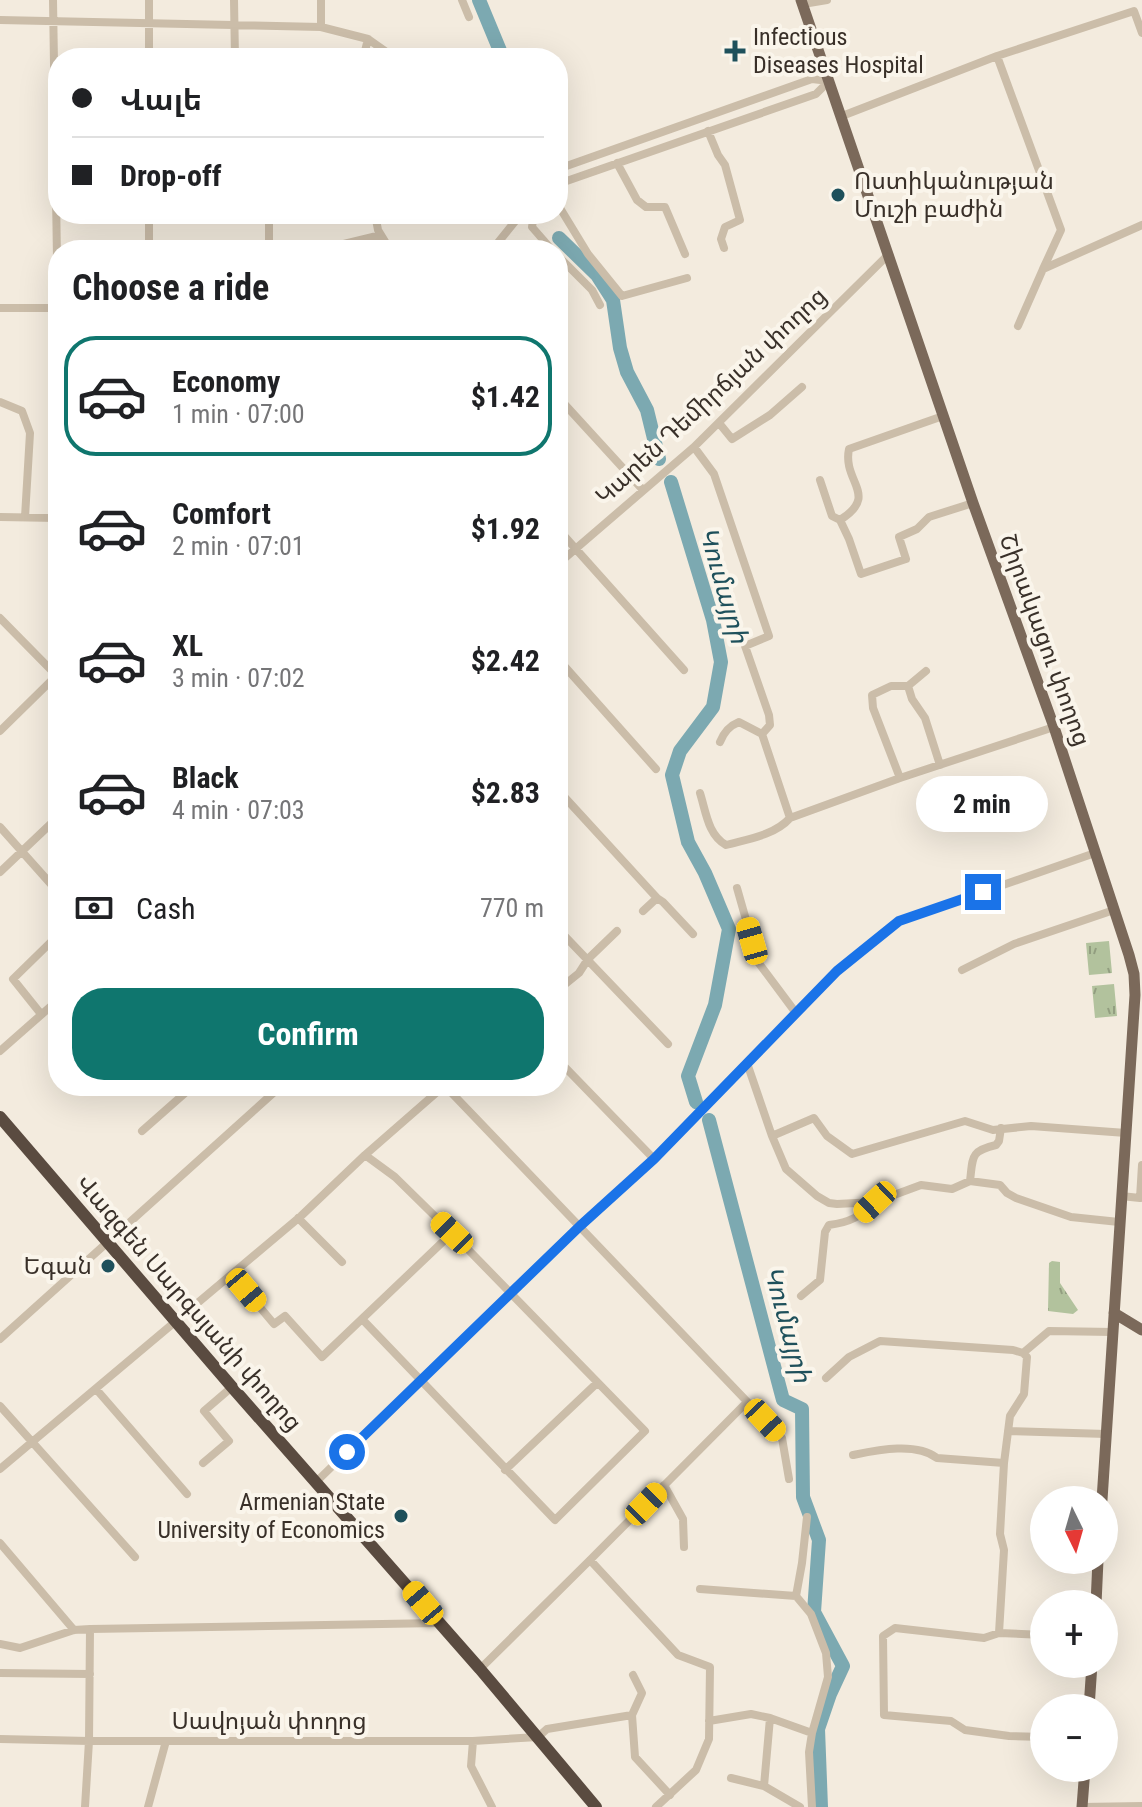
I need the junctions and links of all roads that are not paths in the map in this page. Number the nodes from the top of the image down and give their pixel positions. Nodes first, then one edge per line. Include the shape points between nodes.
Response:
1 (53, 0) edge
2 (149, 0) edge
3 (234, 0) edge
4 (321, 0) edge
5 (462, 0) edge
6 (827, 0) edge
7 (802, 2) edge
8 (469, 17) dead end
9 (0, 20) edge
10 (53, 21) junction
11 (149, 23) junction
12 (235, 25) junction
13 (321, 27) junction
14 (1142, 33) edge
15 (368, 39) junction
16 (53, 48) edge
17 (149, 48) edge
18 (235, 48) edge
19 (366, 48) edge
20 (381, 48) edge
21 (997, 56) junction
22 (829, 81) junction
23 (730, 107) junction
24 (842, 116) junction
25 (735, 121) junction
26 (708, 131) junction
27 (617, 163) junction
28 (568, 165) edge
29 (568, 180) edge
30 (568, 221) edge
31 (377, 224) edge
32 (513, 224) edge
33 (532, 224) edge
34 (1142, 225) edge
35 (381, 235) junction
36 (361, 240) edge
37 (384, 240) edge
38 (500, 240) edge
39 (543, 240) edge
40 (724, 248) dead end
41 (685, 254) dead end
42 (889, 254) junction
43 (568, 266) edge
44 (1043, 269) junction
45 (687, 278) dead end
46 (600, 305) dead end
47 (0, 308) edge
48 (48, 308) edge
49 (1018, 326) dead end
50 (802, 387) dead end
51 (0, 402) edge
52 (568, 408) edge
53 (943, 416) junction
54 (719, 423) junction
55 (694, 447) junction
56 (820, 480) dead end
57 (643, 490) junction
58 (973, 503) junction
59 (0, 517) edge
60 (25, 517) junction
61 (48, 518) edge
62 (840, 520) junction
63 (568, 540) edge
64 (576, 549) junction
65 (568, 556) edge
66 (0, 618) edge
67 (48, 665) edge
68 (568, 670) edge
69 (684, 670) dead end
70 (926, 671) dead end
71 (48, 685) edge
72 (908, 686) junction
73 (1054, 727) junction
74 (0, 731) edge
75 (762, 734) junction
76 (720, 742) dead end
77 (940, 765) junction
78 (656, 769) dead end
79 (900, 778) junction
80 (700, 793) dead end
81 (568, 801) edge
82 (790, 818) junction
83 (48, 826) edge
84 (0, 827) edge
85 (22, 851) junction
86 (1095, 853) junction
87 (0, 872) edge
88 (48, 881) edge
89 (737, 888) dead end
90 (657, 898) junction
91 (1114, 910) junction
92 (643, 911) dead end
93 (617, 931) dead end
94 (693, 934) dead end
95 (568, 939) edge
96 (48, 945) edge
97 (588, 959) junction
98 (962, 970) dead end
99 (568, 982) edge
100 (1138, 995) edge
101 (48, 1008) edge
102 (796, 1013) junction
103 (41, 1014) junction
104 (668, 1044) dead end
105 (0, 1051) edge
106 (747, 1063) junction
107 (568, 1070) edge
108 (182, 1096) edge
109 (270, 1096) edge
110 (433, 1096) edge
111 (455, 1096) edge
112 (0, 1117) edge
113 (1001, 1128) junction
114 (142, 1131) dead end
115 (1126, 1133) junction
116 (772, 1136) junction
117 (365, 1155) junction
118 (654, 1159) junction
119 (1142, 1165) edge
120 (970, 1181) junction
121 (1121, 1196) junction
122 (875, 1202) junction
123 (298, 1218) junction
124 (1119, 1222) junction
125 (580, 1226) junction
126 (452, 1233) junction
127 (107, 1242) junction
128 (342, 1262) dead end
129 (232, 1274) junction
130 (512, 1294) junction
131 (801, 1296) dead end
132 (1114, 1313) junction
133 (362, 1319) junction
134 (176, 1321) junction
135 (1142, 1330) edge
136 (1113, 1332) junction
137 (0, 1339) edge
138 (1023, 1353) junction
139 (826, 1378) dead end
140 (420, 1381) junction
141 (597, 1383) junction
142 (232, 1387) junction
143 (96, 1389) junction
144 (747, 1402) junction
145 (0, 1406) edge
146 (1008, 1431) junction
147 (1106, 1434) junction
148 (32, 1442) junction
149 (853, 1455) dead end
150 (203, 1463) dead end
151 (1004, 1463) junction
152 (0, 1469) edge
153 (505, 1470) junction
154 (789, 1479) dead end
155 (316, 1482) junction
156 (664, 1485) junction
157 (1103, 1486) edge
158 (187, 1494) dead end
159 (807, 1517) dead end
160 (0, 1543) edge
161 (684, 1547) dead end
162 (135, 1557) dead end
163 (590, 1560) junction
164 (700, 1589) dead end
165 (796, 1596) junction
166 (439, 1623) junction
167 (90, 1629) junction
168 (74, 1630) junction
169 (999, 1633) junction
170 (1030, 1634) edge
171 (0, 1644) edge
172 (480, 1669) junction
173 (0, 1673) edge
174 (90, 1674) junction
175 (633, 1675) dead end
176 (632, 1715) junction
177 (770, 1718) junction
178 (709, 1721) junction
179 (812, 1733) junction
180 (538, 1737) junction
181 (1030, 1737) edge
182 (0, 1739) edge
183 (89, 1741) junction
184 (166, 1741) junction
185 (473, 1741) junction
186 (731, 1778) dead end
187 (1084, 1782) edge
188 (764, 1786) junction
189 (670, 1795) junction
190 (1142, 1806) edge
191 (85, 1807) edge
192 (148, 1807) edge
193 (492, 1807) edge
194 (596, 1807) edge
195 (656, 1807) edge
196 (800, 1807) edge
197 (812, 1807) edge
198 (1082, 1807) edge

1 - 10 street
2 - 11 street
3 - 12 street
4 - 13 street
5 - 8 street
6 - 7 street
7 - 22 main road, Շիրակացու փողոց
9 - 10 street
10 - 11 street
10 - 16 street
11 - 12 street
11 - 17 street
12 - 13 street
12 - 18 street
13 - 15 street
14 - 21 street via 1134,11
15 - 19 street
15 - 20 street
21 - 24 street
21 - 44 street via 1061,230
22 - 23 street via 812,79
22 - 24 main road, Շիրակացու փողոց
22 - 25 street via 816,94
23 - 25 street
23 - 28 street
24 - 42 main road, Շիրակացու փողոց
25 - 26 street
26 - 27 street
26 - 40 street via 725,165 740,220 725,227
27 - 29 street
27 - 41 street via 637,200 646,207 665,207
30 - 45 street via 622,296
31 - 35 street
32 - 38 street
33 - 39 street
34 - 44 street
35 - 36 street
35 - 37 street
42 - 53 main road, Շիրակացու փողոց
42 - 54 street, Կարեն Դեմիրճյան փողոց
43 - 46 street
44 - 49 street
47 - 48 street
50 - 54 street via 732,439
51 - 60 street via 22,411 30,433
52 - 57 street
53 - 58 main road, Շիրակացու փողոց
53 - 62 street via 849,449 847,459 860,497
54 - 55 street, Կարեն Դեմիրճյան փողոց
55 - 57 street, Կարեն Դեմիրճյան փողոց
55 - 75 street via 714,474 769,636 745,646 769,715 770,725
56 - 62 street via 832,516
57 - 64 street, Կարեն Դեմիրճյան փողոց
58 - 62 street via 929,517 899,537 906,559 861,574
58 - 73 main road, Շիրակացու փողոց
59 - 60 street
60 - 61 street
63 - 64 street
64 - 65 street, Կարեն Դեմիրճյան փողոց
64 - 69 street
66 - 67 street
68 - 78 street
70 - 72 street
71 - 74 street
72 - 77 street
72 - 79 street via 891,686 872,695
73 - 77 street
73 - 86 main road, Շիրակացու փողոց
75 - 76 street via 739,722 723,733
75 - 82 street
77 - 79 street
79 - 82 street
80 - 82 street via 713,834 726,845 785,825
81 - 90 street
83 - 85 street
84 - 85 street
85 - 87 street
85 - 88 street
86 - 91 main road, Շիրակացու փողոց
86 - 102 street via 899,921 837,971
89 - 102 street via 758,962
90 - 92 street
90 - 94 street
91 - 98 street via 1014,944
91 - 100 main road, Շիրակացու փողոց
93 - 97 street
95 - 97 street
96 - 103 street via 13,979
97 - 99 street
97 - 104 street
100 - 115 main road, Շիրակացու փողոց
101 - 103 street
102 - 106 street
103 - 105 street
106 - 116 street
106 - 118 street
107 - 118 street
108 - 114 street
109 - 127 street
110 - 117 street
111 - 125 street
112 - 127 highway, Վազգեն Սարգսյանի փողոց
113 - 115 street
113 - 116 street via 965,1121 852,1154 827,1136 814,1118
113 - 120 street via 996,1145 973,1156
115 - 121 main road, Շիրակացու փողոց
116 - 122 street via 786,1169 824,1200
117 - 123 street
117 - 126 street
118 - 125 street
119 - 121 street via 1140,1198
120 - 122 street via 952,1189 921,1185
120 - 124 street via 1000,1185 1016,1198 1071,1217
121 - 124 main road, Շիրակացու փողոց
122 - 131 street via 860,1217 829,1225 820,1280
123 - 128 street
123 - 129 street
124 - 132 main road, Շիրակացու փողոց
125 - 130 street
125 - 144 street
126 - 130 street
126 - 133 street
127 - 134 highway, Վազգեն Սարգսյանի փողոց
127 - 137 street
129 - 133 street via 274,1324 285,1316 322,1357
129 - 134 street
130 - 140 street
130 - 141 street
132 - 135 main road
132 - 136 main road, Շիրակացու փողոց
133 - 140 street
134 - 142 highway, Վազգեն Սարգսյանի փողոց
134 - 143 street
136 - 138 street via 1049,1331
136 - 147 main road, Շիրակացու փողոց
138 - 139 street via 880,1341 849,1357
138 - 146 street via 1024,1394 1010,1416
140 - 153 street
140 - 155 street
141 - 153 street
141 - 153 street via 645,1431 555,1520
142 - 150 street via 204,1411 229,1441
142 - 155 highway, Վազգեն Սարգսյանի փողոց
143 - 148 street
143 - 158 street
144 - 154 street via 782,1438
144 - 156 street
145 - 148 street
146 - 147 street
146 - 151 street
147 - 157 main road, Շիրակացու փողոց
148 - 152 street
148 - 162 street
149 - 151 street via 885,1448
151 - 169 street
155 - 166 highway, Վազգեն Սարգսյանի փողոց
156 - 161 street via 683,1519
156 - 163 street
159 - 165 street
160 - 168 street
163 - 172 street
163 - 178 street via 678,1655 710,1667
164 - 165 street
165 - 179 street via 811,1614 826,1653 828,1677
166 - 167 street
166 - 172 highway, Վազգեն Սարգսյանի փողոց
167 - 168 street
167 - 174 street
168 - 171 street via 20,1648
169 - 170 street
169 - 181 street via 984,1638 895,1628 883,1636 884,1715
172 - 180 highway, Վազգեն Սարգսյանի փողոց
173 - 174 street
174 - 183 street
175 - 176 street via 642,1693
176 - 180 street, Սավոյան փողոց via 547,1729
176 - 189 street via 635,1757
177 - 178 street via 751,1714
177 - 179 street
177 - 188 street
178 - 189 street via 709,1739 696,1770
179 - 197 street
180 - 185 street, Սավոյան փողոց
180 - 194 highway, Վազգեն Սարգսյանի փողոց
182 - 183 street, Սավոյան փողոց
183 - 184 street, Սավոյան փողոց
183 - 191 street
184 - 185 street, Սավոյան փողոց
184 - 192 street
185 - 193 street via 471,1766
186 - 188 street
187 - 198 main road
188 - 196 street
189 - 195 street
190 - 198 street

